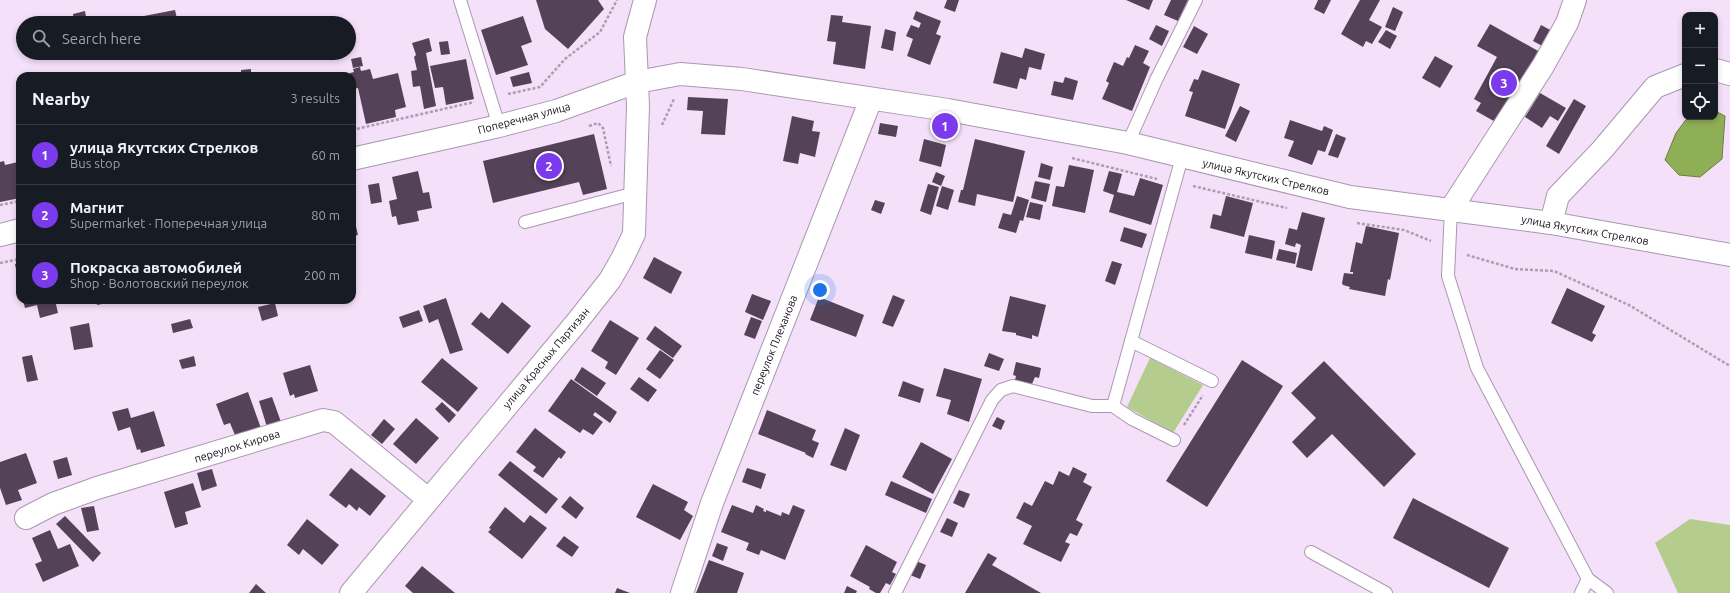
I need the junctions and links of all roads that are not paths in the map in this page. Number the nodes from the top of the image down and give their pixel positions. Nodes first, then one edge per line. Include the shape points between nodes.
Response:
1 (460, 0) edge
2 (645, 0) edge
3 (1196, 0) edge
4 (1575, 0) edge
5 (1718, 71) edge
6 (1730, 74) edge
7 (1682, 77) edge
8 (637, 82) junction
9 (871, 99) junction
10 (499, 126) junction
11 (1128, 143) junction
12 (1182, 157) junction
13 (356, 158) edge
14 (635, 193) junction
15 (1451, 209) junction
16 (525, 222) dead end
17 (1551, 223) junction
18 (16, 231) edge
19 (0, 235) edge
20 (1730, 255) edge
21 (1131, 341) junction
22 (1212, 382) road end
23 (1113, 406) junction
24 (1174, 440) road end
25 (428, 499) junction
26 (26, 518) dead end
27 (1311, 552) dead end
28 (1588, 579) junction
29 (351, 593) edge
30 (682, 593) edge
31 (895, 593) edge
32 (1386, 593) edge
33 (1581, 593) edge
34 (1607, 593) edge

1 - 10 lane
2 - 8 street via 635,37
3 - 11 lane
4 - 15 street via 1567,23 1543,66
5 - 6 street
7 - 17 street via 1655,87 1602,150 1558,196
8 - 9 street, улица Якутских Стрелков via 680,74 742,79
8 - 10 street, Поперечная улица via 556,111
8 - 14 street, улица Красных Партизан
9 - 11 street, улица Якутских Стрелков via 948,110
9 - 30 street, переулок Плеханова via 712,503
10 - 13 street, Поперечная улица
11 - 12 street, улица Якутских Стрелков
12 - 15 street, улица Якутских Стрелков via 1350,197
12 - 21 lane
14 - 16 lane
14 - 25 street, улица Красных Партизан via 634,234 610,280
15 - 17 street, улица Якутских Стрелков
15 - 28 lane via 1448,276 1477,368
17 - 20 street, улица Якутских Стрелков
18 - 19 street
21 - 22 lane
21 - 23 lane
23 - 24 lane
23 - 31 lane via 1092,406 1013,386 1001,390 988,407
25 - 26 street, переулок Кирова via 334,422 323,420 97,488 53,504
25 - 29 street, улица Красных Партизан
27 - 32 lane
28 - 33 lane
28 - 34 lane

